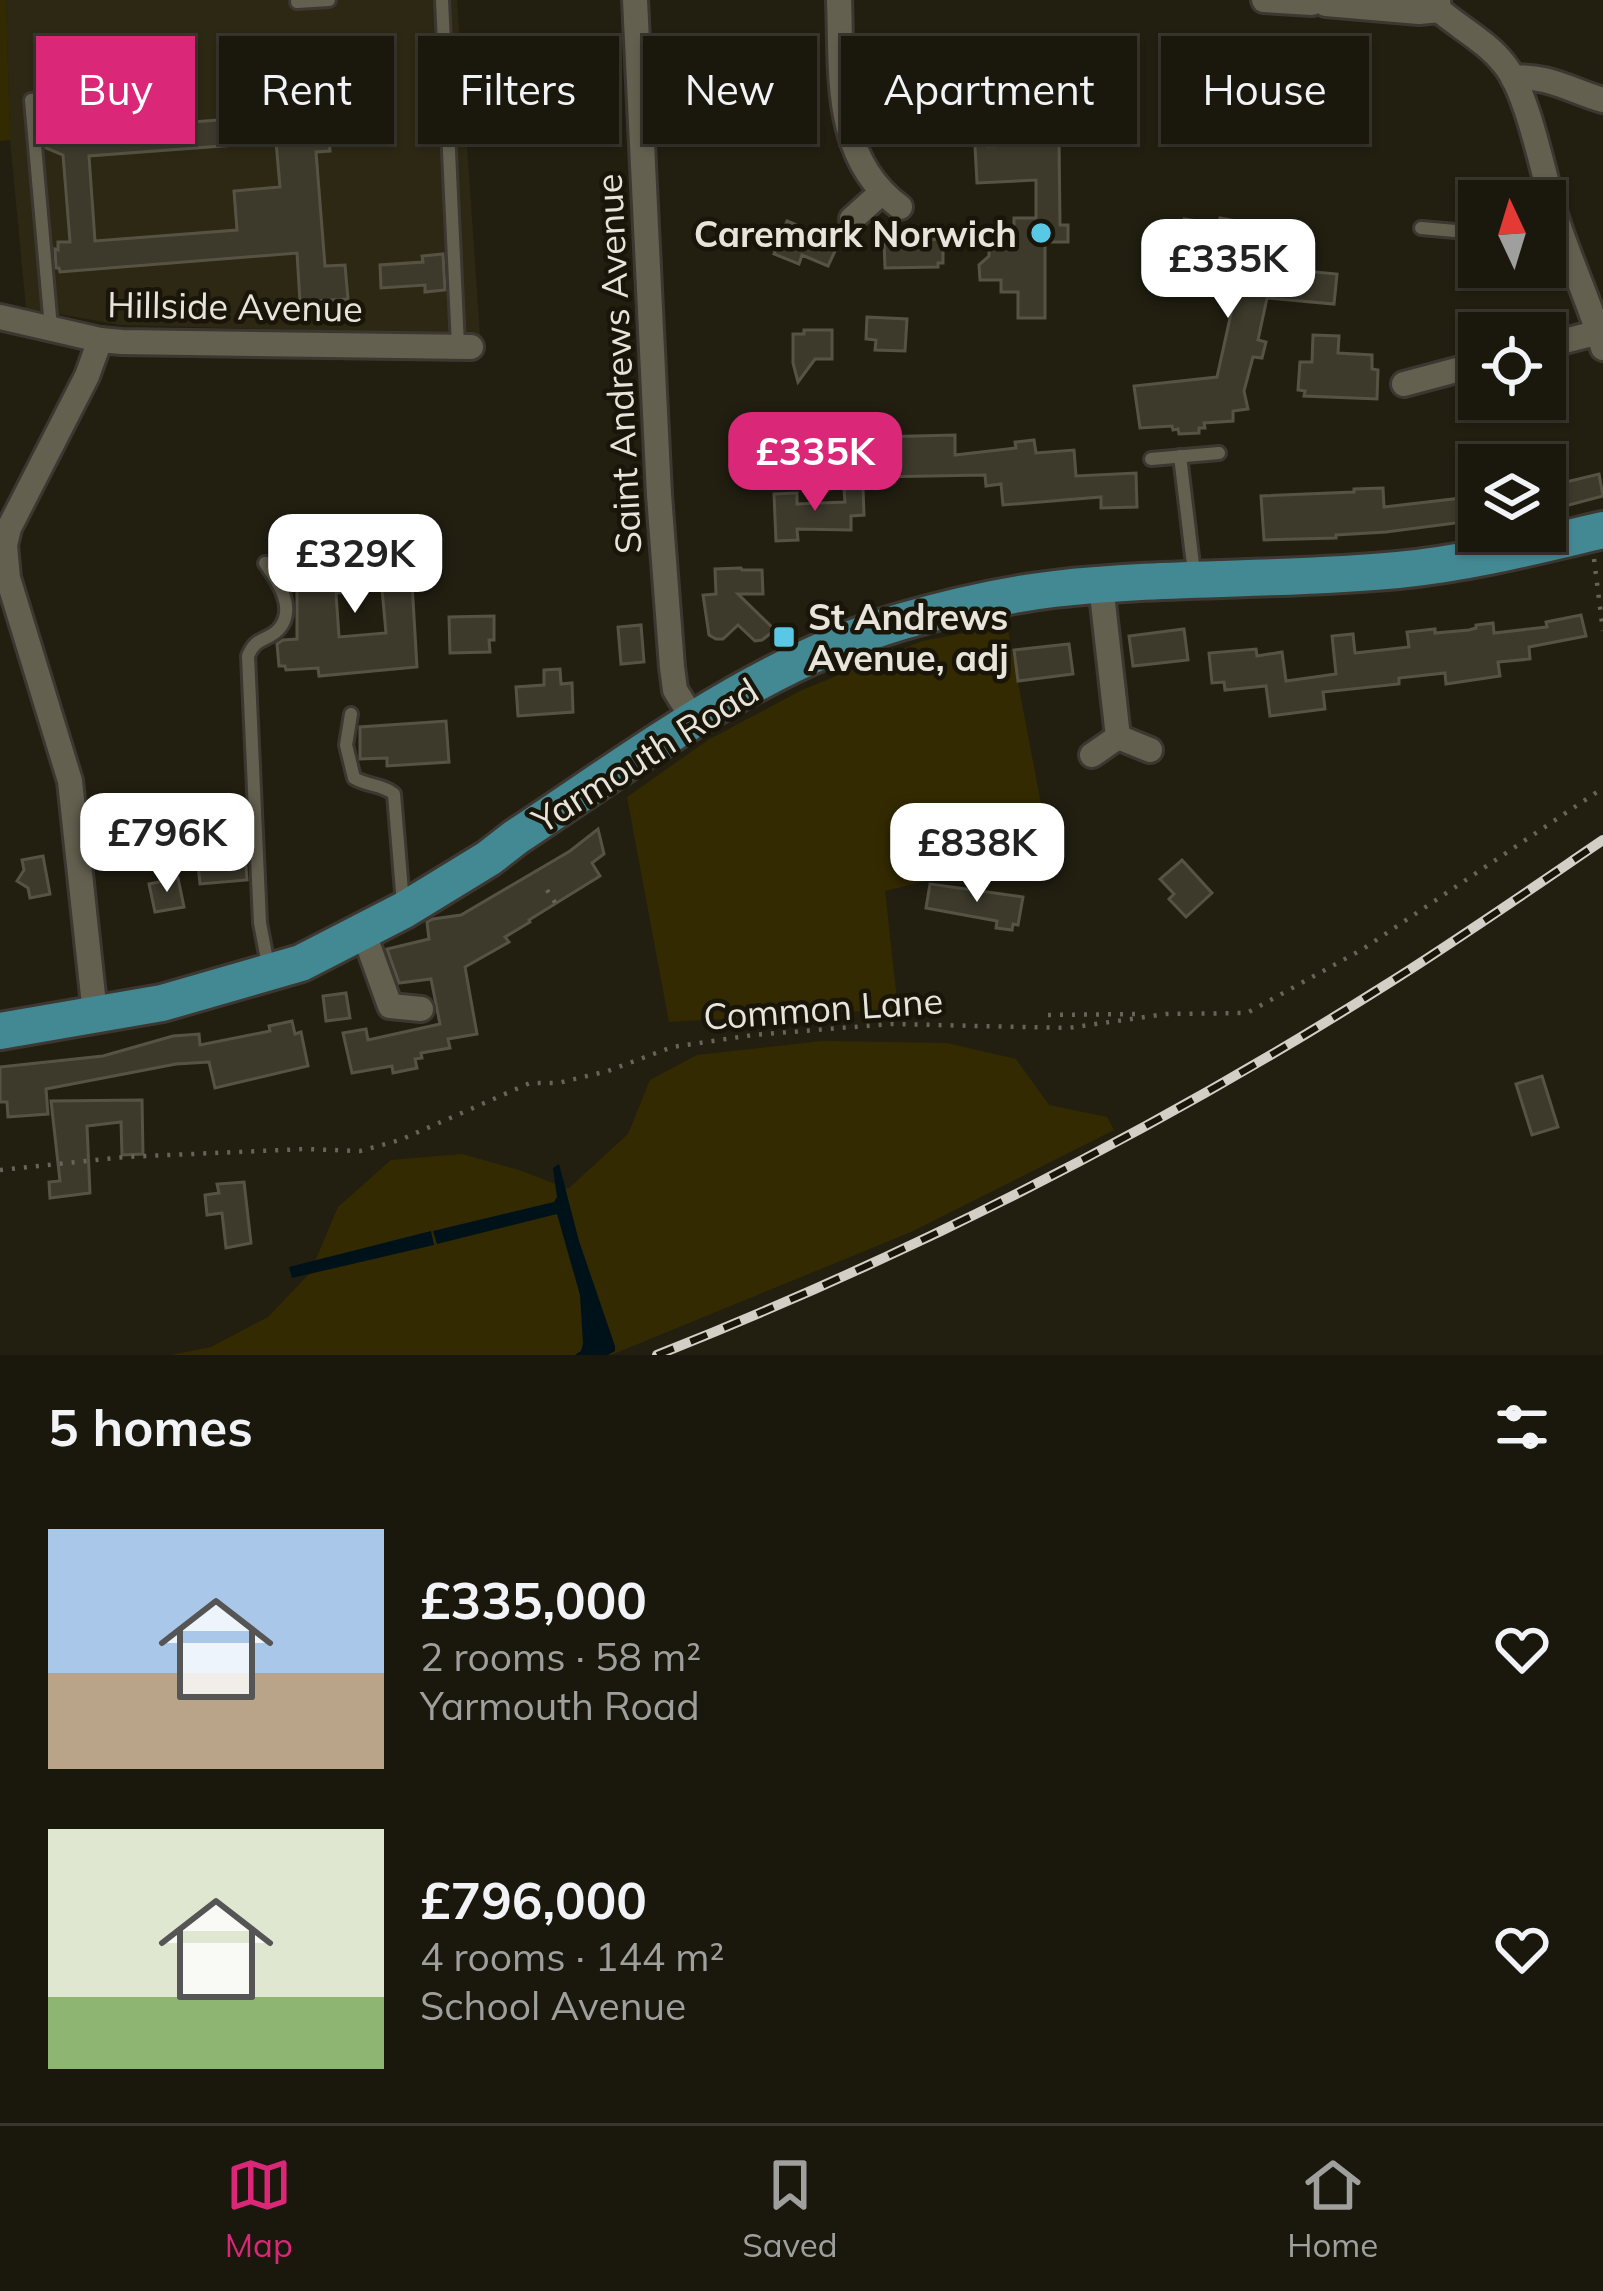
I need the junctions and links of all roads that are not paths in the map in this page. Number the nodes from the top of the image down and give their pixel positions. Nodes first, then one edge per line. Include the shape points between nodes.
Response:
1 (329, 0) edge
2 (442, 0) edge
3 (634, 0) edge
4 (839, 0) edge
5 (1264, 0) edge
6 (297, 2) edge
7 (1438, 5) edge
8 (1513, 78) junction
9 (36, 100) edge
10 (1603, 100) edge
11 (1542, 180) edge
12 (852, 219) dead end
13 (1421, 229) dead end
14 (1458, 231) edge
15 (1566, 252) edge
16 (0, 317) edge
17 (51, 329) junction
18 (1601, 337) edge
19 (100, 340) junction
20 (1566, 343) edge
21 (464, 347) joint
22 (1458, 370) edge
23 (1404, 384) dead end
24 (1219, 453) dead end
25 (1180, 456) junction
26 (1151, 458) dead end
27 (1597, 531) edge
28 (2, 545) edge
29 (266, 562) dead end
30 (1195, 580) junction
31 (1101, 585) junction
32 (351, 714) dead end
33 (692, 719) junction
34 (1118, 737) junction
35 (1150, 750) dead end
36 (1092, 755) dead end
37 (404, 910) junction
38 (363, 931) junction
39 (269, 972) junction
40 (421, 1009) dead end
41 (95, 1014) junction
42 (0, 1031) edge

1 - 6 lane
2 - 21 lane
3 - 33 street, Saint Andrews Avenue via 672,667
4 - 12 street via 847,126 869,180 891,201
5 - 7 street via 1419,12
7 - 8 street
8 - 10 street via 1546,79
8 - 11 street
9 - 17 lane
13 - 14 lane
15 - 18 street
16 - 17 street, Hillside Avenue
17 - 19 street, Hillside Avenue
18 - 20 street
19 - 21 street, Hillside Avenue
19 - 28 street
22 - 23 street
24 - 25 lane
25 - 26 lane
25 - 30 lane
27 - 30 main road, Yarmouth Road via 1457,563
28 - 41 street via 70,781
29 - 39 lane via 285,595 278,630 248,656
30 - 31 main road, Yarmouth Road
31 - 33 main road, Yarmouth Road via 900,622
31 - 34 street
32 - 37 lane via 346,745 354,778 394,794
33 - 37 main road, Yarmouth Road
34 - 35 street
34 - 36 street
37 - 38 main road, Yarmouth Road
38 - 39 main road, Yarmouth Road
38 - 40 street via 388,1013
39 - 41 main road, Yarmouth Road
41 - 42 main road, Yarmouth Road

